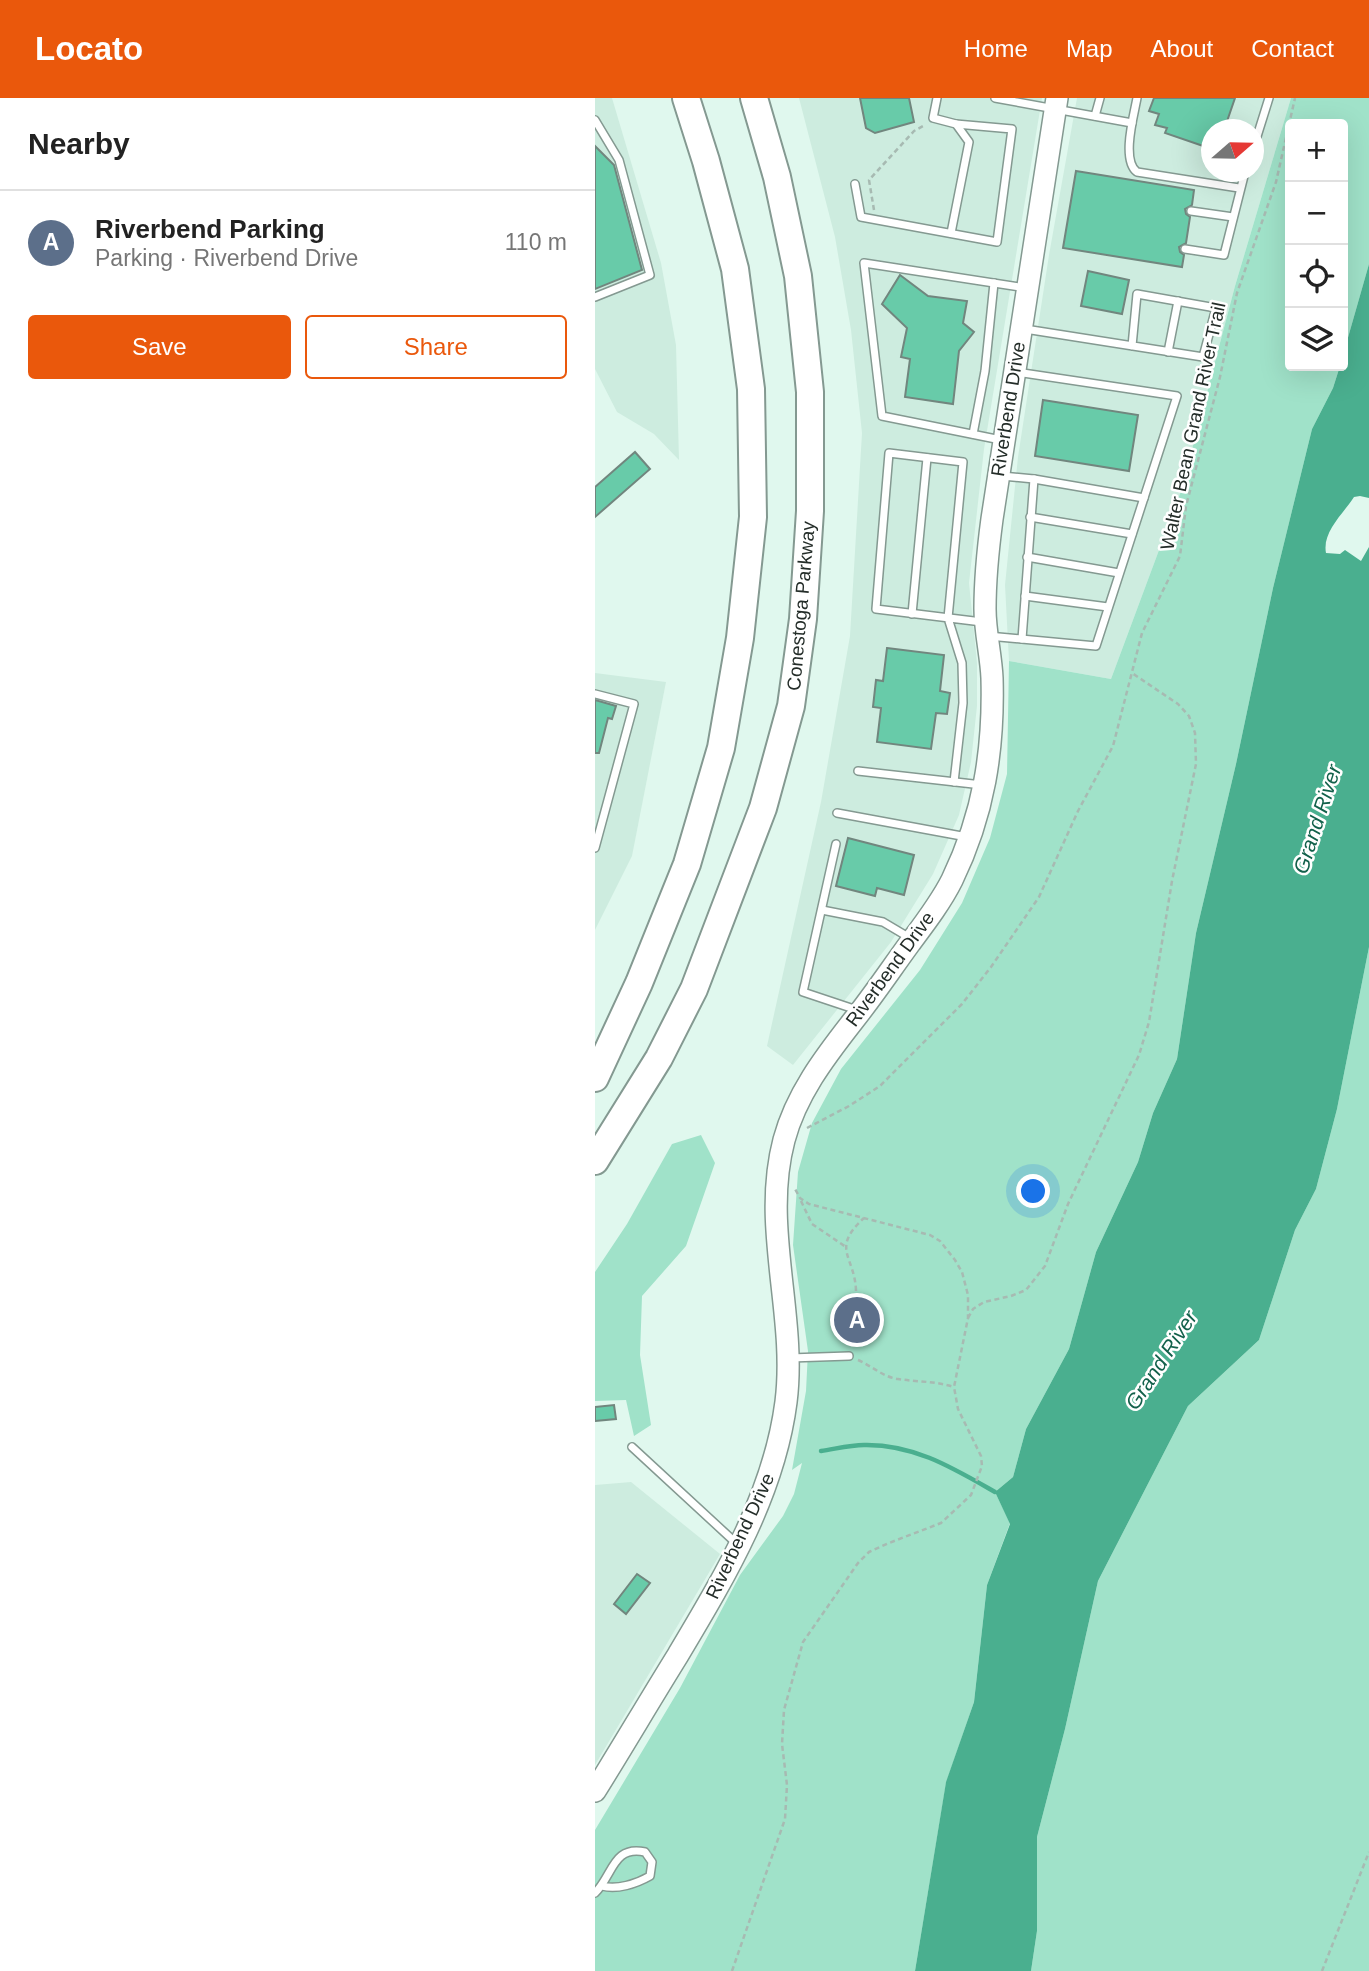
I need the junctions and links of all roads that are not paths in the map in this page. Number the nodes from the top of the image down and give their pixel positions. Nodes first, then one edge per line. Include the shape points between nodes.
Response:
1 (686, 98) edge
2 (754, 98) edge
3 (937, 98) edge
4 (995, 98) edge
5 (1100, 98) edge
6 (1137, 98) edge
7 (1269, 98) edge
8 (1056, 103) edge
9 (1095, 116) junction
10 (1262, 119) edge
11 (595, 120) edge
12 (1132, 123) junction
13 (956, 124) junction
14 (1242, 182) edge
15 (855, 184) dead end
16 (1240, 188) junction
17 (1191, 211) dead end
18 (1233, 217) junction
19 (951, 233) junction
20 (1185, 249) dead end
21 (994, 283) junction
22 (1027, 288) junction
23 (595, 297) edge
24 (1178, 301) junction
25 (1021, 328) junction
26 (1132, 346) junction
27 (1168, 352) junction
28 (1014, 372) junction
29 (973, 434) junction
30 (1004, 440) junction
31 (927, 458) junction
32 (998, 476) junction
33 (1034, 479) junction
34 (1144, 498) junction
35 (1030, 517) junction
36 (1132, 534) junction
37 (1027, 557) junction
38 (1119, 573) junction
39 (1025, 596) junction
40 (1108, 607) junction
41 (912, 614) junction
42 (948, 618) junction
43 (987, 629) junction
44 (1022, 639) junction
45 (595, 694) edge
46 (858, 771) dead end
47 (954, 782) junction
48 (985, 786) junction
49 (837, 813) dead end
50 (969, 838) junction
51 (836, 844) dead end
52 (595, 848) edge
53 (822, 910) junction
54 (913, 939) junction
55 (639, 983) junction
56 (861, 1011) junction
57 (595, 1037) edge
58 (595, 1078) edge
59 (595, 1161) edge
60 (849, 1356) road end
61 (789, 1358) junction
62 (632, 1447) dead end
63 (739, 1546) junction
64 (595, 1791) edge
65 (602, 1886) junction
66 (595, 1893) edge

1 - 55 highway via 735,269 751,389 753,517 740,638 721,748 687,864
2 - 59 highway, Conestoga Parkway via 798,276 810,392 810,510 791,706 763,808 694,989 659,1058
3 - 13 lane via 933,118
4 - 8 lane
5 - 9 lane
6 - 12 lane
7 - 10 lane
8 - 9 lane
8 - 22 street, Riverbend Drive
9 - 12 lane
11 - 23 lane via 619,160 650,275
12 - 16 lane via 1129,159 1137,172
13 - 19 lane via 969,142
13 - 19 lane via 1012,129 997,242
14 - 16 lane
15 - 19 lane via 861,217
16 - 18 lane
17 - 18 lane
18 - 20 lane via 1224,255
21 - 22 lane
21 - 29 lane
21 - 29 lane via 864,263 883,416
22 - 25 street, Riverbend Drive
24 - 26 lane via 1137,294
24 - 27 lane
24 - 27 lane via 1216,307 1203,357
25 - 26 lane
25 - 28 street, Riverbend Drive
26 - 27 lane
28 - 30 street, Riverbend Drive
28 - 34 lane via 1177,396
29 - 30 lane
30 - 32 street, Riverbend Drive
31 - 41 lane
31 - 41 lane via 889,453 876,609
31 - 42 lane via 963,462
32 - 33 lane
32 - 43 street, Riverbend Drive via 986,575
33 - 34 lane
33 - 35 lane
34 - 36 lane
35 - 36 lane
35 - 37 lane
36 - 38 lane
37 - 38 lane
37 - 39 lane
38 - 40 lane
39 - 40 lane
39 - 44 lane
40 - 44 lane via 1096,646
41 - 42 lane
42 - 43 lane
42 - 47 lane via 962,663
43 - 44 lane
43 - 48 street, Riverbend Drive via 992,677
45 - 52 lane via 633,704
46 - 47 lane
47 - 48 lane
48 - 50 street, Riverbend Drive
49 - 50 lane
50 - 54 street, Riverbend Drive via 952,880
51 - 53 lane
53 - 54 lane via 883,922
53 - 56 lane via 803,992
54 - 56 street, Riverbend Drive
55 - 57 highway
55 - 58 highway
56 - 61 street, Riverbend Drive via 798,1102 781,1154 776,1216
60 - 61 lane
61 - 63 street, Riverbend Drive via 786,1404 771,1472
62 - 63 lane
63 - 64 street, Riverbend Drive
65 - 65 lane via 623,1854 645,1852 652,1861 650,1876 638,1883
65 - 66 lane

